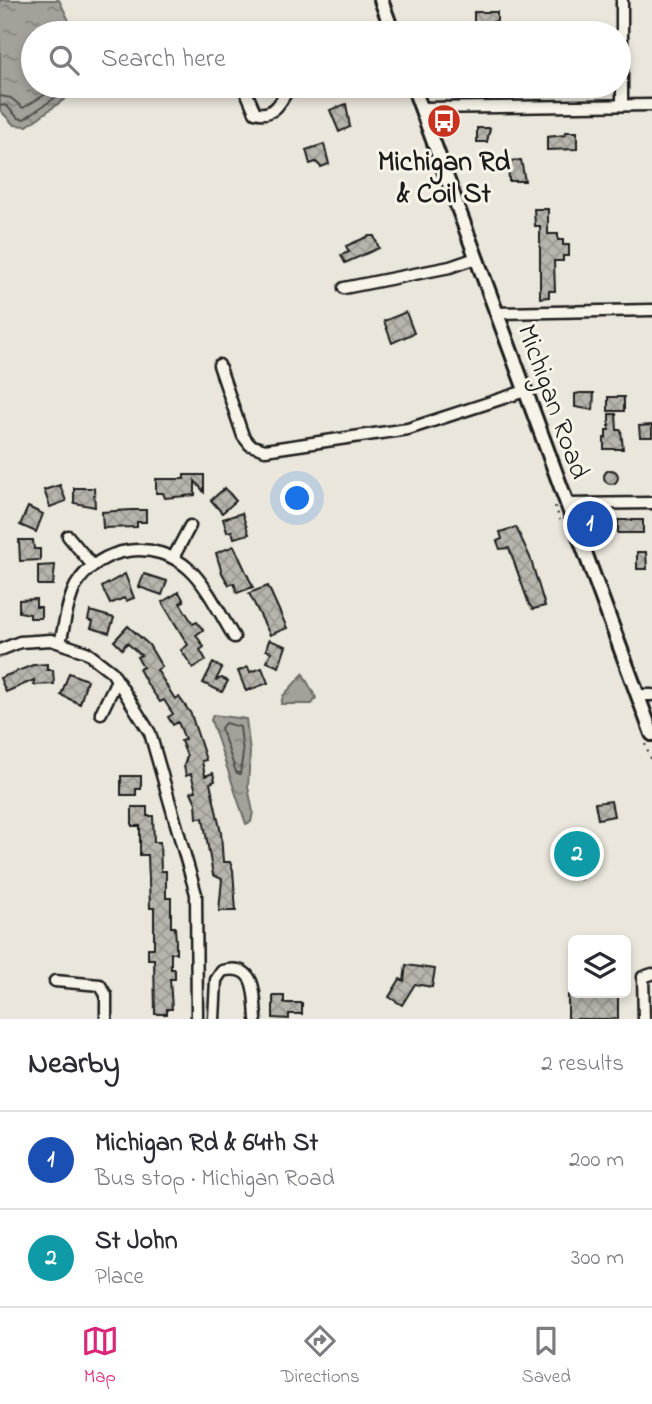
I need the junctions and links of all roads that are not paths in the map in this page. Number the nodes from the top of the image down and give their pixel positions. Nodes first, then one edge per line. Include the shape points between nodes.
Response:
1 (381, 0) edge
2 (622, 0) edge
3 (389, 21) edge
4 (622, 21) edge
5 (248, 98) edge
6 (283, 98) edge
7 (417, 98) edge
8 (622, 98) edge
9 (622, 105) junction
10 (652, 105) edge
11 (421, 108) junction
12 (476, 258) junction
13 (344, 288) dead end
14 (652, 310) edge
15 (496, 313) junction
16 (219, 365) dead end
17 (525, 391) junction
18 (652, 503) edge
19 (567, 505) junction
20 (190, 526) dead end
21 (68, 536) dead end
22 (173, 558) junction
23 (93, 566) junction
24 (234, 637) dead end
25 (60, 643) junction
26 (0, 650) edge
27 (117, 680) junction
28 (638, 695) junction
29 (652, 695) edge
30 (101, 713) dead end
31 (652, 734) edge
32 (652, 974) edge
33 (55, 981) dead end
34 (106, 1019) edge
35 (197, 1019) edge
36 (214, 1019) edge
37 (256, 1019) edge
38 (644, 1019) edge

1 - 3 main road
2 - 4 street
5 - 6 street via 255,112 264,114 277,109
7 - 11 main road, Michigan Road
8 - 9 street
9 - 10 street
9 - 11 street
11 - 12 main road, Michigan Road
12 - 13 street
12 - 15 main road, Michigan Road
14 - 15 street
15 - 17 main road, Michigan Road
16 - 17 street via 243,436 250,445 265,450 408,429
17 - 19 main road, Michigan Road
18 - 19 street
19 - 28 main road, Michigan Road
20 - 22 street
21 - 23 street
22 - 23 street via 132,550 113,554
22 - 24 street via 199,580
23 - 25 street via 73,592
25 - 26 street via 33,640
25 - 27 street via 90,654
27 - 30 street
27 - 35 street via 157,747 196,894
28 - 29 street
28 - 31 main road, Michigan Road
32 - 38 street via 643,977
33 - 34 street via 100,985 106,995
36 - 37 street via 216,980 222,971 233,968 251,979

